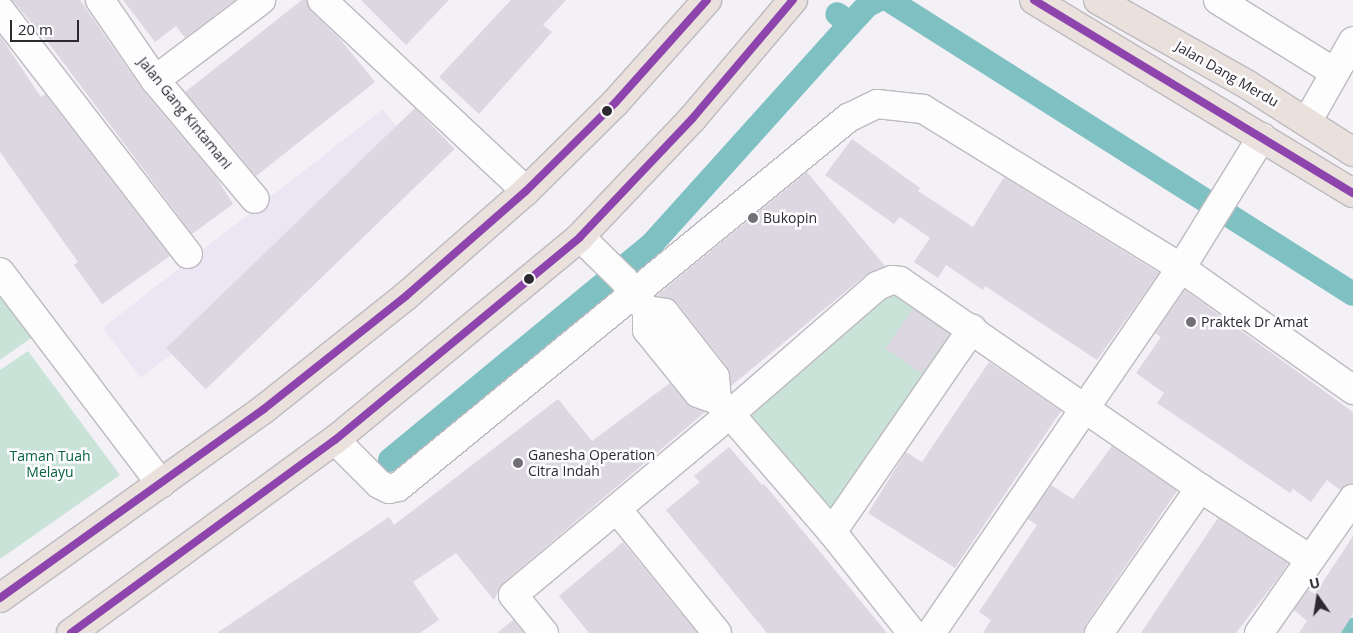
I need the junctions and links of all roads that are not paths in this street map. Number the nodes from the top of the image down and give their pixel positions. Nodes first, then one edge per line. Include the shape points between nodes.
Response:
1 (100, 0) edge
2 (260, 0) edge
3 (322, 0) edge
4 (707, 0) edge
5 (793, 0) edge
6 (1034, 0) edge
7 (1098, 0) edge
8 (1223, 1) edge
9 (0, 10) edge
10 (1353, 41) edge
11 (1334, 72) junction
12 (155, 80) junction
13 (1307, 122) junction
14 (1262, 138) junction
15 (1353, 152) edge
16 (526, 191) junction
17 (1353, 193) edge
18 (255, 199) dead end
19 (580, 237) junction
20 (188, 254) dead end
21 (1181, 268) junction
22 (0, 272) edge
23 (635, 295) junction
24 (972, 329) junction
25 (1353, 390) edge
26 (724, 407) junction
27 (1085, 408) junction
28 (335, 440) junction
29 (161, 484) junction
30 (1200, 488) junction
31 (1353, 499) edge
32 (617, 509) junction
33 (832, 532) junction
34 (1310, 559) junction
35 (0, 598) edge
36 (71, 633) edge
37 (544, 633) edge
38 (717, 633) edge
39 (912, 633) edge
40 (931, 633) edge
41 (1099, 633) edge
42 (1258, 633) edge

1 - 12 street, Jalan Gang Kintamani
2 - 12 street
3 - 16 street
4 - 16 main road via 615,103
5 - 19 main road via 692,119
6 - 14 main road
7 - 13 main road, Jalan Dang Merdu
8 - 11 street
9 - 20 street
10 - 11 street
11 - 13 street
12 - 18 street, Jalan Gang Kintamani
13 - 15 main road, Jalan Dang Merdu
14 - 17 main road
14 - 21 street
16 - 29 main road via 406,296 264,409
19 - 23 street
19 - 28 main road
21 - 23 street via 923,109 877,104 848,118
21 - 25 street
21 - 27 street
22 - 29 street
23 - 26 street via 665,313 715,377
23 - 28 street via 398,487 389,489 379,484
24 - 26 street via 900,281 884,282
24 - 27 street
24 - 33 street
26 - 32 street
26 - 33 street
27 - 30 street
27 - 40 street
28 - 36 main road
29 - 35 main road
30 - 34 street
30 - 41 street
31 - 34 street
32 - 37 street via 513,595
32 - 38 street
33 - 39 street
34 - 42 street

